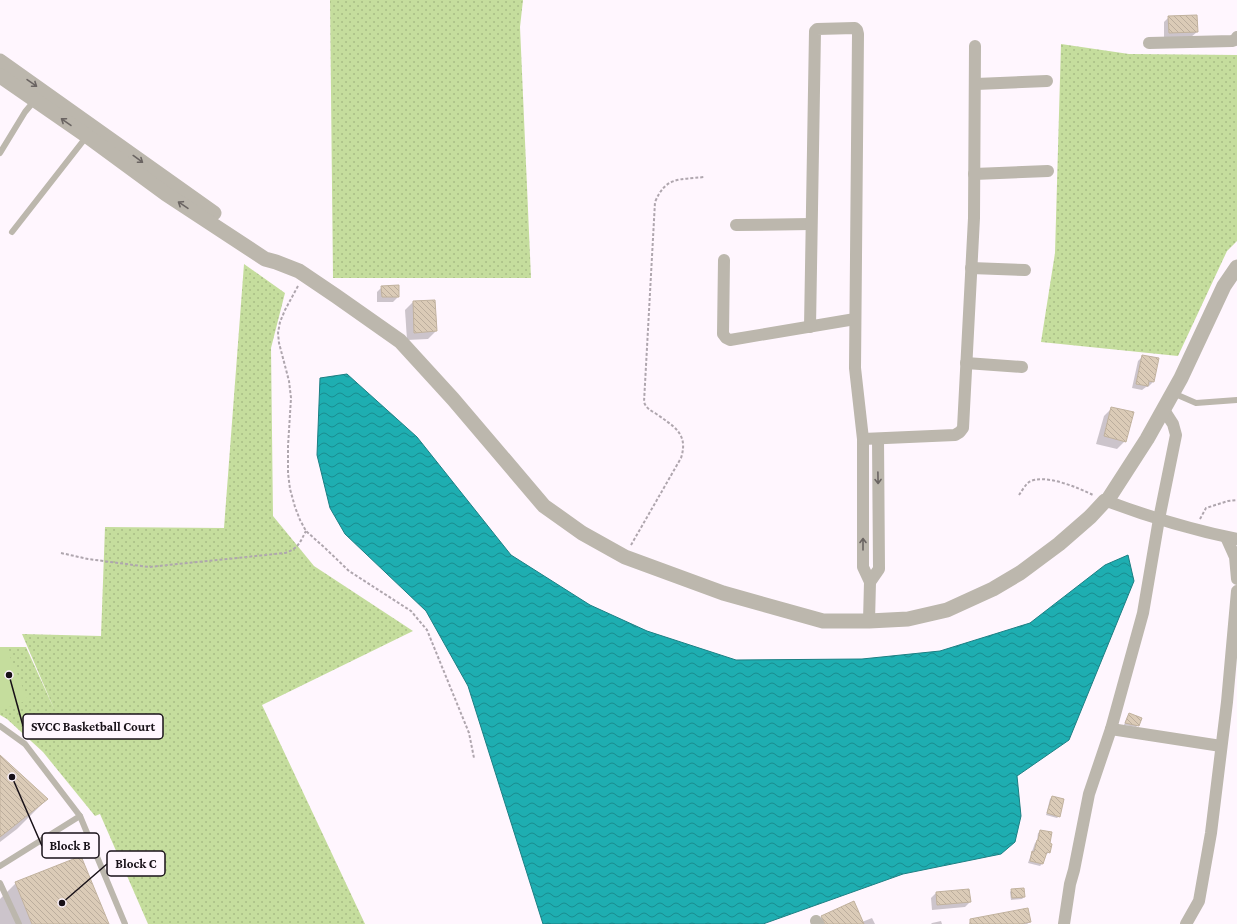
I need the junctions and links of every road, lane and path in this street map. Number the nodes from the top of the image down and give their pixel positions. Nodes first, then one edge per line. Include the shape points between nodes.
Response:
1 (1237, 36) edge
2 (1149, 43) dead end
3 (975, 46) dead end
4 (0, 61) edge
5 (0, 76) edge
6 (1047, 81) dead end
7 (976, 84) junction
8 (35, 100) junction
9 (91, 132) junction
10 (0, 153) edge
11 (1048, 171) dead end
12 (974, 174) junction
13 (704, 177) dead end
14 (811, 224) junction
15 (736, 225) dead end
16 (12, 232) dead end
17 (724, 260) dead end
18 (1237, 267) edge
19 (971, 268) junction
20 (1026, 270) dead end
21 (304, 274) junction
22 (855, 319) junction
23 (810, 327) junction
24 (966, 363) junction
25 (1022, 367) dead end
26 (1173, 393) junction
27 (1237, 400) edge
28 (1164, 410) junction
29 (863, 439) junction
30 (878, 439) junction
31 (1019, 495) dead end
32 (1237, 500) edge
33 (1106, 501) junction
34 (1159, 519) junction
35 (1194, 528) junction
36 (306, 530) junction
37 (1232, 538) edge
38 (61, 553) dead end
39 (624, 557) junction
40 (1237, 579) edge
41 (870, 582) junction
42 (1237, 592) edge
43 (869, 621) junction
44 (0, 726) edge
45 (1111, 729) junction
46 (1221, 746) junction
47 (474, 758) dead end
48 (80, 816) junction
49 (0, 866) edge
50 (0, 883) edge
51 (19, 924) edge
52 (125, 924) edge
53 (1064, 924) edge
54 (1186, 924) edge

1 - 2 street via 1232,41
3 - 7 street
4 -> 9 street
5 - 8 street
6 - 7 street
7 - 12 street
9 -> 8 street
8 - 10 lane
9 - 16 lane
9 - 21 street via 270,253 276,262
11 - 12 street
12 - 19 street
13 - 39 path via 675,180 665,185 655,202 644,402 680,433 684,444 681,458
14 - 15 street
14 - 22 street via 815,32 817,29 855,28 858,34
14 - 23 street
17 - 23 street via 723,334 726,338 730,340
18 - 26 street via 1224,286
19 - 20 street
19 - 24 street
21 - 36 path via 285,310 278,333 291,398 288,446 290,489 294,507
21 - 39 street via 400,341 544,506 582,533
22 - 23 street
22 - 29 street via 855,368
24 - 25 street
24 - 30 street via 963,428 960,432 955,435
26 - 27 lane via 1196,403
26 - 28 street
28 - 33 street
28 - 34 street via 1173,424 1176,435
29 - 30 street
41 -> 29 street via 864,567
30 -> 41 street via 879,569
31 - 33 path via 1028,483 1040,479 1076,487
32 - 35 path via 1206,508
33 - 34 street
33 - 43 street via 1059,544 993,589 947,610 908,619
34 - 35 street
34 - 45 street via 1143,613
35 - 37 street
36 - 38 path via 298,546 293,551 285,553 149,567
36 - 47 path via 349,571 411,611 427,630 469,733
37 - 40 street
39 - 43 street via 723,593 823,621
41 - 43 street
42 - 46 street
44 - 48 lane via 25,744
45 - 46 street
45 - 53 street via 1089,794
46 - 54 street via 1199,900
48 - 49 lane
48 - 52 lane
50 - 51 lane

